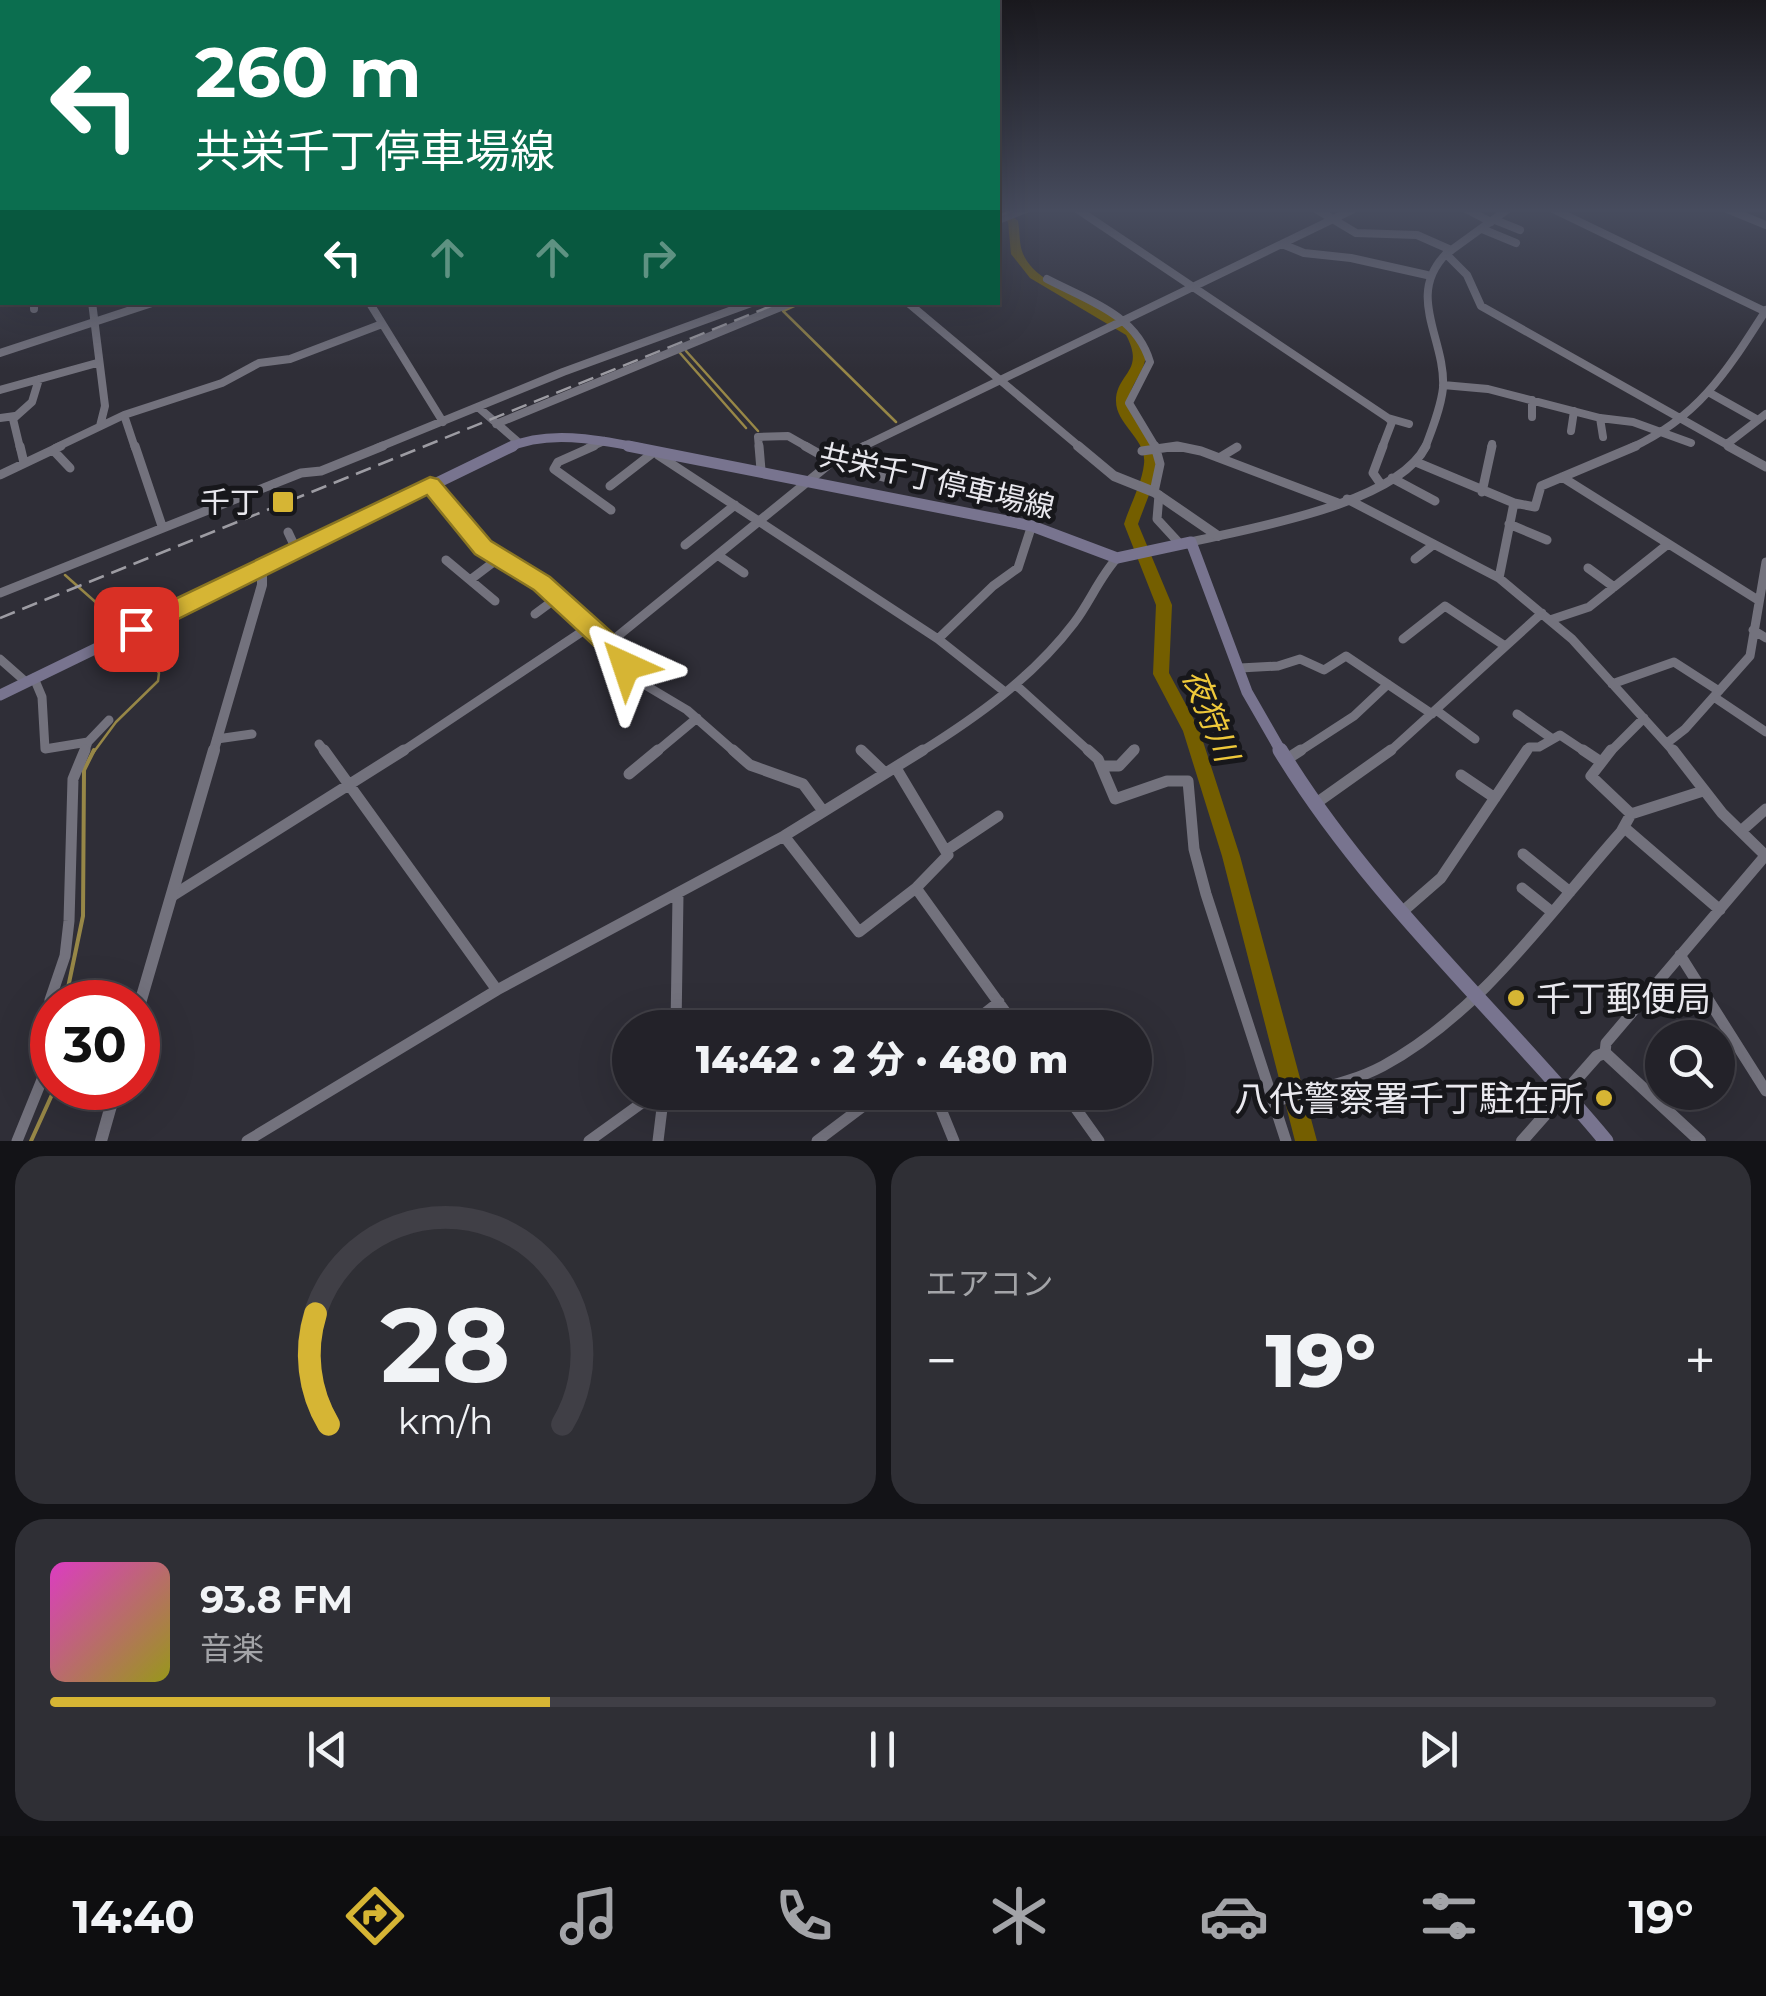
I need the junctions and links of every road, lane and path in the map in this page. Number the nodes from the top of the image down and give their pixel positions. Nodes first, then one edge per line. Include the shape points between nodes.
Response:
1 (1155, 262) edge
2 (1245, 262) edge
3 (1356, 262) edge
4 (1439, 262) edge
5 (1456, 262) edge
6 (1664, 262) edge
7 (1427, 275) junction
8 (1046, 279) dead end
9 (1192, 288) junction
10 (92, 305) edge
11 (146, 305) edge
12 (372, 305) edge
13 (746, 305) edge
14 (786, 305) edge
15 (911, 305) edge
16 (1766, 311) edge
17 (94, 322) junction
18 (1123, 322) junction
19 (382, 324) junction
20 (0, 352) edge
21 (98, 363) junction
22 (39, 379) junction
23 (999, 380) junction
24 (1443, 385) junction
25 (0, 390) edge
26 (1710, 394) junction
27 (1532, 400) junction
28 (479, 408) junction
29 (1574, 411) junction
30 (15, 416) junction
31 (124, 416) junction
32 (1532, 417) dead end
33 (1762, 417) edge
34 (0, 418) edge
35 (1388, 418) junction
36 (1600, 418) junction
37 (1681, 419) junction
38 (443, 422) junction
39 (496, 424) junction
40 (1409, 424) dead end
41 (100, 426) junction
42 (1571, 431) dead end
43 (1662, 434) junction
44 (1603, 437) dead end
45 (517, 441) junction
46 (604, 441) junction
47 (1691, 443) dead end
48 (1492, 444) dead end
49 (1727, 444) junction
50 (1238, 447) dead end
51 (1156, 449) junction
52 (53, 450) junction
53 (1143, 450) dead end
54 (654, 451) junction
55 (1219, 458) junction
56 (833, 461) junction
57 (1416, 462) junction
58 (24, 463) junction
59 (1766, 466) edge
60 (70, 468) dead end
61 (761, 470) junction
62 (0, 475) edge
63 (1392, 478) junction
64 (1562, 478) junction
65 (890, 479) dead end
66 (813, 481) junction
67 (1380, 483) junction
68 (430, 484) junction
69 (610, 486) dead end
70 (1482, 492) junction
71 (1155, 493) junction
72 (1342, 501) junction
73 (1435, 501) dead end
74 (1514, 503) junction
75 (736, 505) junction
76 (611, 510) dead end
77 (762, 522) junction
78 (1509, 524) junction
79 (162, 526) junction
80 (1032, 526) junction
81 (288, 532) dead end
82 (1218, 536) junction
83 (1547, 540) dead end
84 (1186, 543) junction
85 (1668, 544) junction
86 (684, 545) dead end
87 (1433, 545) junction
88 (296, 549) junction
89 (719, 556) junction
90 (1123, 556) junction
91 (499, 558) junction
92 (1415, 559) dead end
93 (446, 560) dead end
94 (1766, 562) edge
95 (1588, 568) dead end
96 (262, 569) junction
97 (744, 573) dead end
98 (1499, 578) junction
99 (470, 580) junction
100 (1614, 587) junction
101 (0, 593) edge
102 (558, 597) junction
103 (1758, 600) junction
104 (495, 601) dead end
105 (536, 614) dead end
106 (1546, 617) junction
107 (590, 627) junction
108 (1752, 630) junction
109 (1766, 638) edge
110 (1403, 639) dead end
111 (938, 640) junction
112 (608, 644) junction
113 (1505, 646) junction
114 (0, 659) edge
115 (1240, 668) junction
116 (30, 680) junction
117 (1388, 684) junction
118 (1612, 684) junction
119 (1016, 685) junction
120 (1005, 692) junction
121 (1716, 694) junction
122 (0, 695) edge
123 (1434, 712) junction
124 (1517, 714) dead end
125 (697, 718) junction
126 (1644, 718) junction
127 (109, 720) dead end
128 (1766, 732) edge
129 (252, 734) dead end
130 (1475, 738) dead end
131 (1550, 738) junction
132 (217, 739) junction
133 (88, 742) junction
134 (1668, 743) junction
135 (319, 744) dead end
136 (1135, 749) dead end
137 (861, 750) dead end
138 (1287, 759) junction
139 (1601, 762) junction
140 (1102, 766) junction
141 (891, 771) junction
142 (629, 774) dead end
143 (1460, 775) dead end
144 (351, 783) junction
145 (1703, 792) junction
146 (1494, 798) junction
147 (1316, 804) junction
148 (1766, 809) edge
149 (823, 811) junction
150 (1632, 814) junction
151 (998, 816) dead end
152 (1626, 828) junction
153 (1740, 831) junction
154 (784, 836) junction
155 (947, 850) junction
156 (1523, 854) dead end
157 (1766, 856) edge
158 (916, 888) junction
159 (1522, 888) dead end
160 (1570, 892) junction
161 (678, 894) junction
162 (169, 897) junction
163 (1720, 910) junction
164 (1402, 912) junction
165 (1552, 912) junction
166 (1680, 955) junction
167 (57, 980) edge
168 (146, 980) edge
169 (497, 990) junction
170 (1478, 996) junction
171 (999, 1002) junction
172 (676, 1010) edge
173 (989, 1010) edge
174 (1005, 1010) edge
175 (1605, 1053) junction
176 (1566, 1091) junction
177 (1766, 1091) edge
178 (1276, 1101) junction
179 (30, 1109) edge
180 (110, 1110) edge
181 (634, 1110) edge
182 (659, 1110) edge
183 (858, 1110) edge
184 (941, 1110) edge
185 (1077, 1110) edge
186 (17, 1141) edge
187 (101, 1141) edge
188 (247, 1141) edge
189 (589, 1141) edge
190 (658, 1141) edge
191 (817, 1141) edge
192 (954, 1141) edge
193 (1099, 1141) edge
194 (1286, 1141) edge
195 (1522, 1141) edge
196 (1606, 1141) edge
197 (1700, 1141) edge

1 - 9 street
2 - 9 street
3 - 7 street
4 - 7 street
5 - 37 street via 1481,306
6 - 16 street
7 - 24 street
8 - 18 street
9 - 18 street
9 - 35 street
10 - 17 street
11 - 17 street
12 - 19 street
13 - 28 street
14 - 39 street
15 - 23 street
16 - 26 street
17 - 20 street
17 - 21 street
18 - 23 street
18 - 51 street via 1149,351 1129,403
19 - 31 street
19 - 38 street
21 - 22 street
21 - 41 street
22 - 25 street
22 - 30 street via 32,402
23 - 56 street
23 - 71 street via 1114,476
24 - 27 street
24 - 57 street
26 - 33 street
26 - 37 street
27 - 29 street
27 - 32 street
28 - 38 street
28 - 39 street
29 - 36 street
29 - 42 street
30 - 34 street
30 - 58 street
31 - 41 street
31 - 79 street
33 - 49 street
35 - 40 street
35 - 67 street via 1373,473
36 - 43 street
36 - 44 street
37 - 43 street
37 - 49 street
38 - 79 street
39 - 45 street
41 - 52 street
43 - 47 street
43 - 64 street
45 - 46 main road, 共栄千丁停車場線
45 - 68 main road, 共栄千丁停車場線
46 - 54 main road, 共栄千丁停車場線
46 - 76 street via 554,469
48 - 70 street
49 - 59 street
50 - 55 street
51 - 53 street
51 - 55 street via 1188,448
51 - 71 street
52 - 58 street
52 - 60 street
54 - 61 main road, 共栄千丁停車場線
54 - 69 street
54 - 75 street
55 - 72 street
56 - 61 street via 800,440 761,436
56 - 65 street
56 - 66 street
57 - 63 street
57 - 70 street
58 - 62 street
61 - 66 main road, 共栄千丁停車場線
63 - 67 street
63 - 73 street
64 - 74 street via 1541,486 1534,507
64 - 85 street
66 - 77 street
66 - 80 main road, 共栄千丁停車場線
67 - 72 street
68 - 88 main road, 共栄千丁停車場線
68 - 91 street via 465,530
70 - 74 street
71 - 82 street
71 - 84 street via 1157,519
72 - 82 street
72 - 87 street
74 - 78 street
75 - 77 street
75 - 86 street
77 - 89 street
77 - 111 street
78 - 83 street
78 - 98 street
79 - 101 street
80 - 90 main road, 共栄千丁停車場線
80 - 111 street via 1018,568
81 - 88 street
82 - 84 street
84 - 90 main road, 共栄千丁停車場線
84 - 115 main road
85 - 100 street
85 - 103 street
87 - 92 street
87 - 98 street
88 - 96 main road, 共栄千丁停車場線
89 - 97 street
89 - 112 street
90 - 119 street via 1096,580 1068,630
91 - 99 street
91 - 102 street
93 - 99 street
94 - 103 street
95 - 100 street
96 - 116 main road, 共栄千丁停車場線
96 - 132 street
98 - 106 street
99 - 104 street
100 - 106 street via 1589,607
102 - 105 street
102 - 107 street
103 - 108 street
106 - 113 street
106 - 118 street
107 - 112 street
107 - 144 street
108 - 109 street
108 - 121 street via 1750,656
110 - 113 street via 1444,606
111 - 120 street
112 - 125 street via 640,682
113 - 123 street
114 - 116 street
115 - 117 street via 1279,669 1300,659 1324,670 1342,650
115 - 138 main road via 1255,709
116 - 122 main road, 共栄千丁停車場線
116 - 133 street via 42,697 45,749
117 - 123 street
117 - 138 street via 1354,716
118 - 121 street via 1674,662
118 - 126 street
119 - 120 street
119 - 140 street
120 - 141 street
121 - 128 street
121 - 134 street
123 - 130 street
123 - 147 street
124 - 131 street
125 - 142 street
125 - 149 street via 750,765 802,784
126 - 134 street
126 - 139 street
127 - 133 street
129 - 132 street
131 - 139 street via 1564,736
131 - 146 street via 1529,747
132 - 162 street
133 - 167 street via 73,778 68,921
134 - 145 street
135 - 144 street
136 - 140 street via 1119,766
137 - 141 street
138 - 147 main road
139 - 150 street via 1591,780
140 - 178 street via 1115,799 1167,781 1188,781 1206,894
141 - 149 street
141 - 155 street
143 - 146 street
144 - 162 street
144 - 169 street
145 - 150 street
145 - 153 street
146 - 164 street via 1441,878
147 - 164 main road
148 - 153 street
149 - 154 street
150 - 152 street
151 - 155 street
152 - 160 street
152 - 163 street
153 - 157 street
154 - 158 street via 859,932
154 - 161 street
155 - 158 street
156 - 160 street
157 - 163 street
158 - 171 street
159 - 165 street
160 - 165 street
161 - 169 street
161 - 172 street
162 - 168 street
163 - 166 street
164 - 170 main road
165 - 170 street
166 - 175 street via 1606,1043
166 - 177 street
169 - 188 street
170 - 176 main road
170 - 178 street via 1379,1068
171 - 173 street
171 - 174 street
175 - 176 street
175 - 197 street
176 - 195 street
176 - 196 main road
178 - 194 street
179 - 186 street
180 - 187 street
181 - 189 street
182 - 190 street
183 - 191 street
184 - 192 street
185 - 193 street

